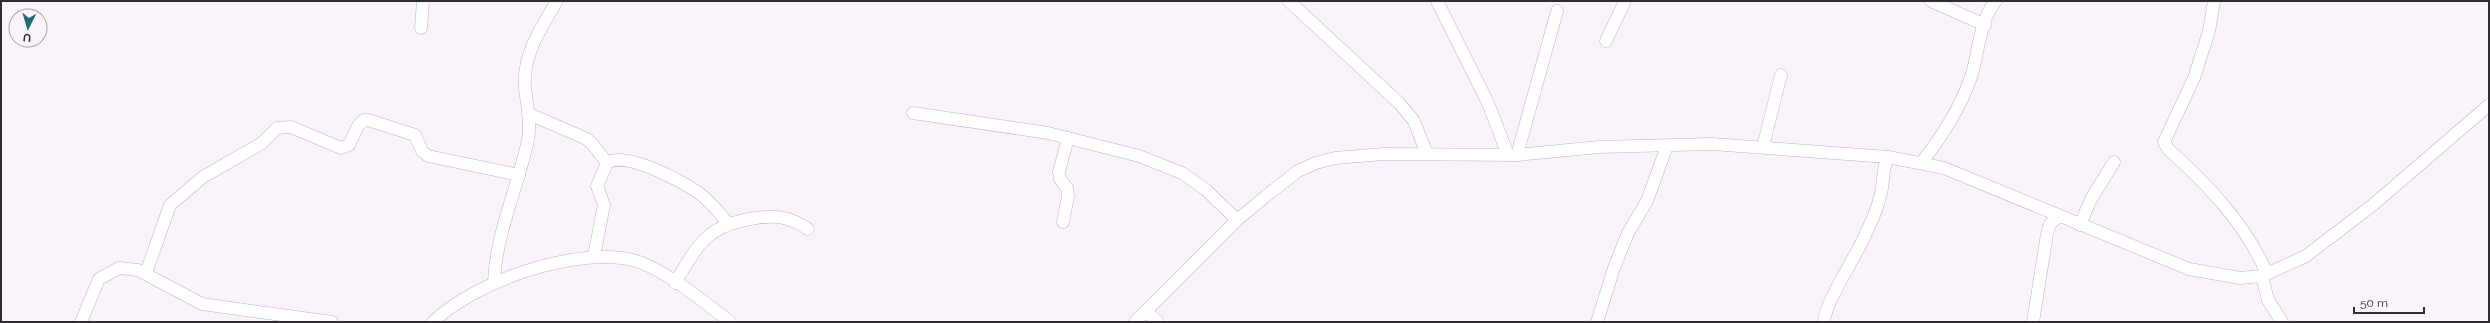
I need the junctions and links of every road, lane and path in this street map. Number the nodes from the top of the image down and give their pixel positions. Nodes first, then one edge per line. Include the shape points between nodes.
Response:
1 (423, 1) edge
2 (557, 1) edge
3 (1288, 1) edge
4 (1436, 1) edge
5 (1625, 1) edge
6 (1931, 1) edge
7 (1996, 1) edge
8 (2214, 1) edge
9 (1557, 11) dead end
10 (1985, 25) junction
11 (421, 28) dead end
12 (1606, 41) dead end
13 (1781, 75) dead end
14 (2489, 105) edge
15 (913, 113) dead end
16 (529, 114) junction
17 (1068, 138) junction
18 (1764, 147) junction
19 (1665, 151) junction
20 (1427, 154) junction
21 (1512, 155) junction
22 (1885, 162) junction
23 (2114, 162) dead end
24 (607, 163) junction
25 (1922, 163) junction
26 (519, 174) junction
27 (2055, 219) junction
28 (1238, 220) junction
29 (1063, 222) dead end
30 (728, 223) junction
31 (2080, 225) junction
32 (808, 229) dead end
33 (594, 256) junction
34 (146, 273) junction
35 (2264, 278) junction
36 (494, 282) junction
37 (675, 283) junction
38 (1152, 316) edge
39 (81, 322) edge
40 (332, 322) edge
41 (433, 322) edge
42 (730, 322) edge
43 (1135, 322) edge
44 (1597, 322) edge
45 (1824, 322) edge
46 (2034, 322) edge
47 (2282, 322) edge

1 - 11 street
2 - 16 street via 533,43 528,61 525,87
3 - 20 street via 1399,103 1414,121
4 - 21 street
5 - 12 street
6 - 10 street
7 - 10 street
8 - 35 street via 2209,31 2194,78 2164,142 2168,149 2211,189 2251,244
9 - 21 street
10 - 25 street via 1971,75 1957,110
13 - 18 street
14 - 35 street via 2350,224 2306,256
15 - 17 street via 1011,126
16 - 24 street via 587,139
16 - 26 street via 528,139
17 - 28 street via 1140,156 1182,173 1205,189
17 - 29 street via 1059,172 1068,196
18 - 19 street via 1712,144
18 - 22 street
19 - 21 street via 1599,147
19 - 44 street via 1647,201 1628,233
20 - 21 street
20 - 28 street via 1349,156 1316,162 1298,171
22 - 25 street
22 - 45 street via 1876,209 1868,230 1828,307
23 - 31 street via 2092,198
24 - 30 street via 629,160 687,184 702,195
24 - 33 street via 597,186 604,205
25 - 27 street via 1944,168
26 - 34 street via 428,156 422,151 415,135 368,120 364,120 358,126 349,145 341,148 291,127 280,126 262,143 203,177 170,205
26 - 36 street via 498,244
27 - 31 street
27 - 46 street via 2047,234
28 - 38 street
30 - 32 street via 782,216
30 - 37 street via 703,240
31 - 35 street via 2189,269 2240,278
33 - 36 street via 531,270
33 - 37 street via 637,262
34 - 39 street via 124,268 105,274 99,279
34 - 40 street via 202,304
35 - 47 street via 2268,300
36 - 41 street via 464,298
37 - 42 street
38 - 43 street

